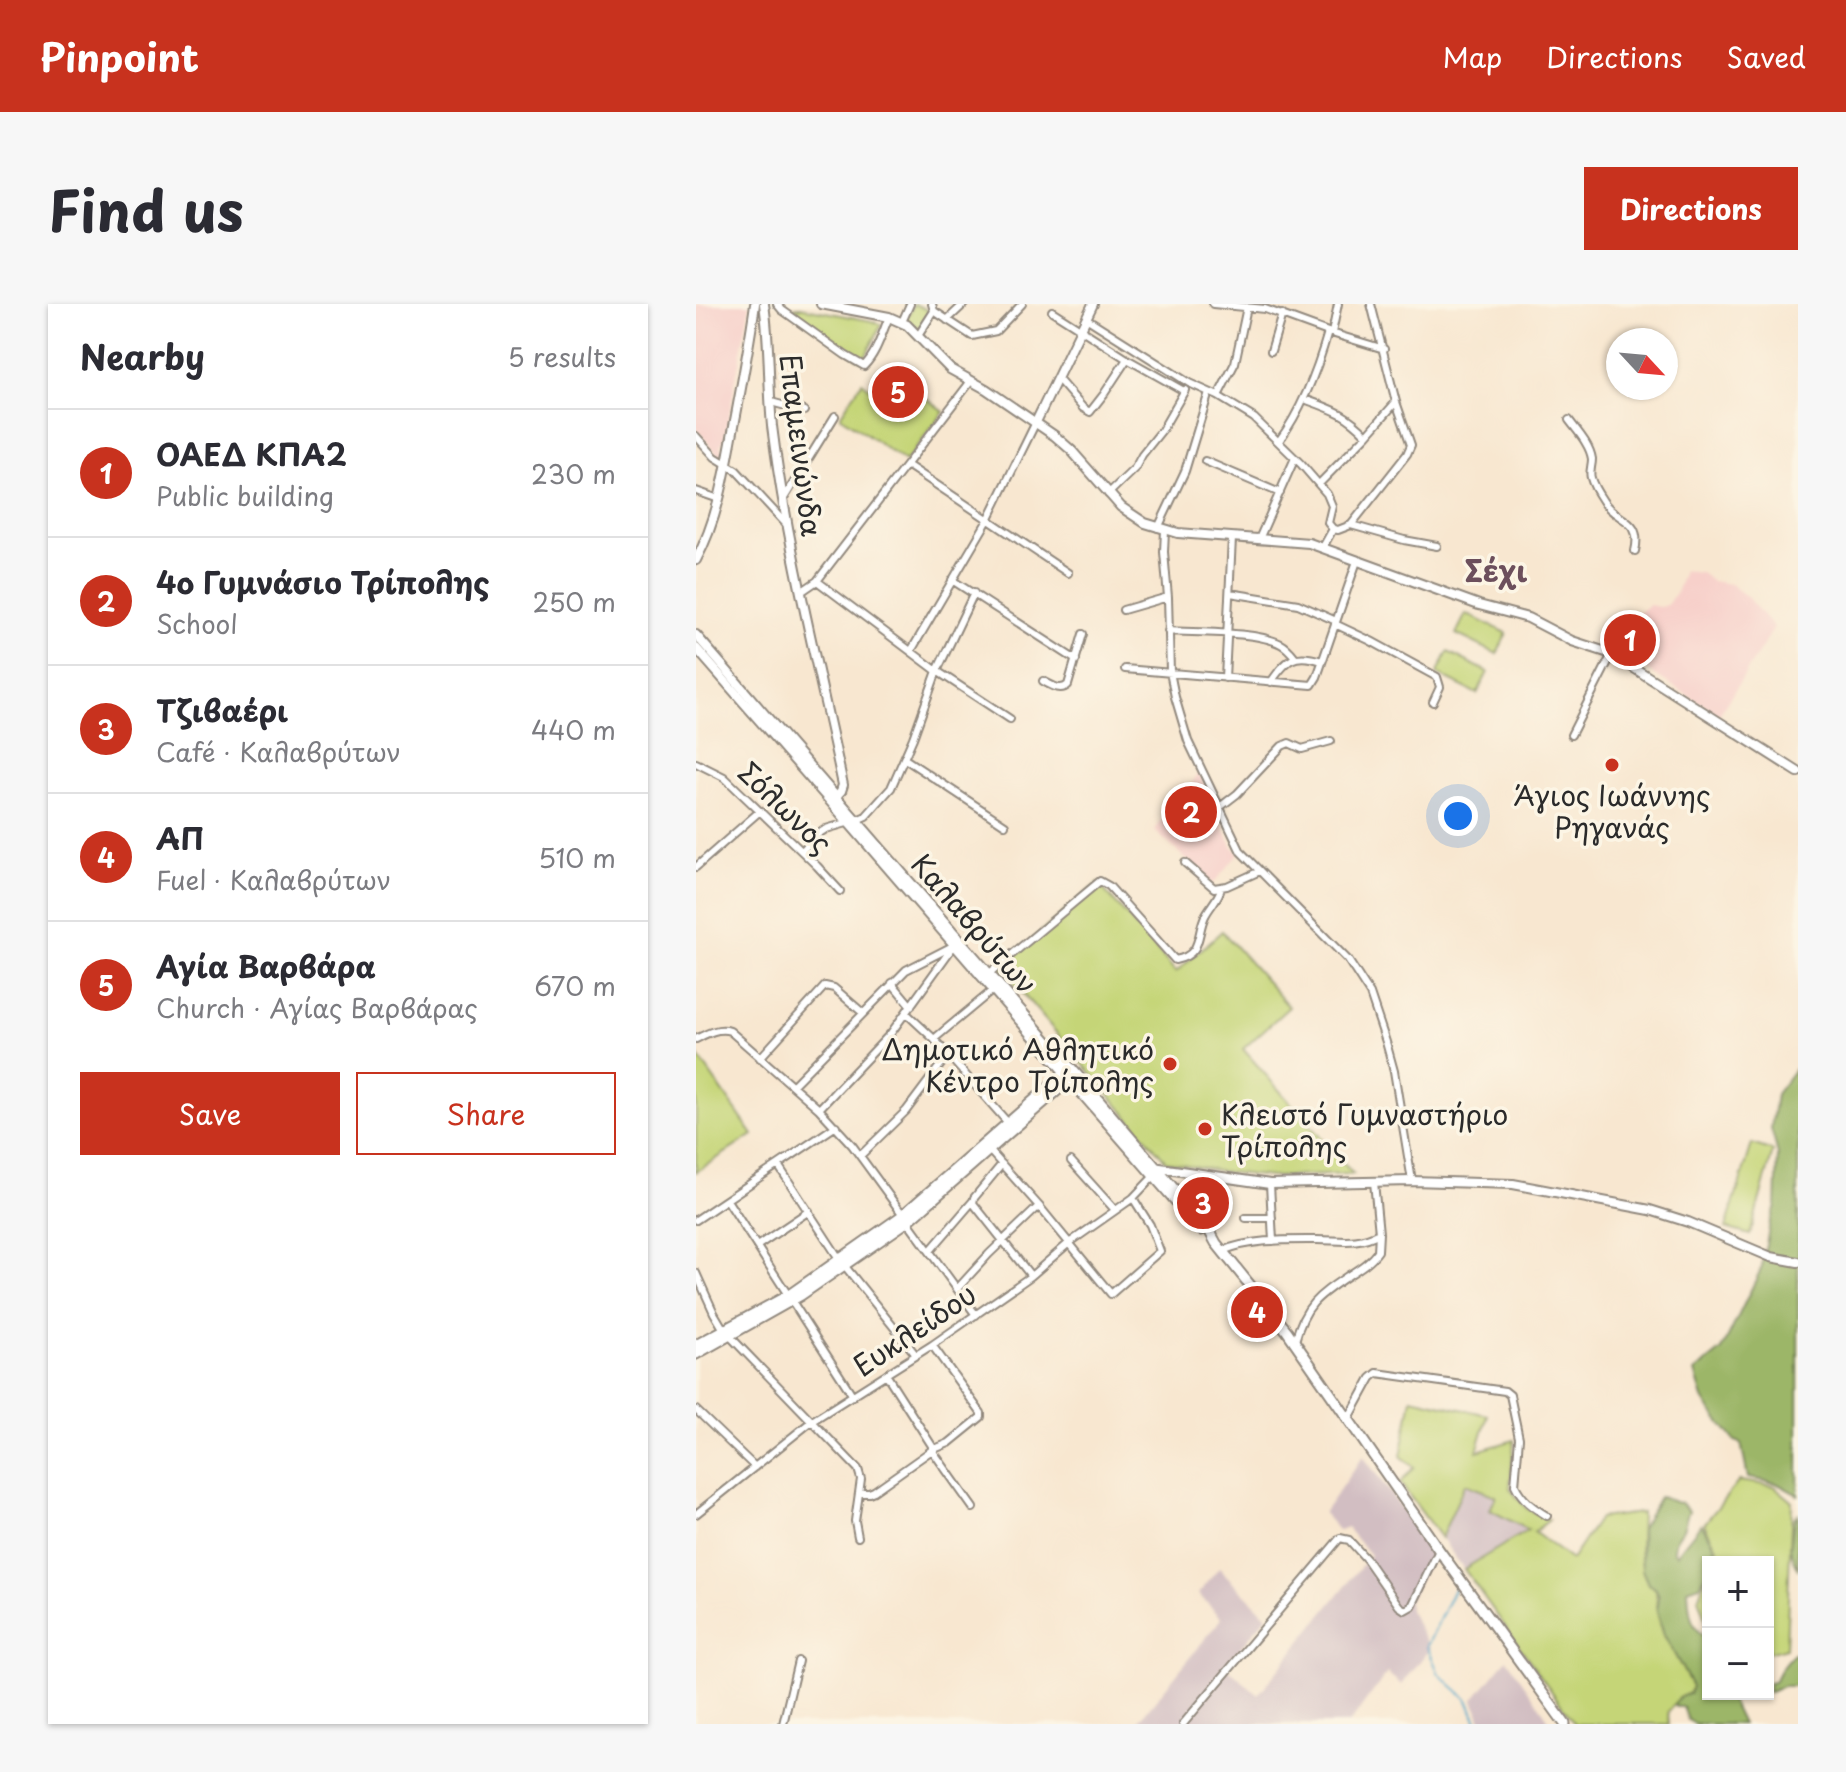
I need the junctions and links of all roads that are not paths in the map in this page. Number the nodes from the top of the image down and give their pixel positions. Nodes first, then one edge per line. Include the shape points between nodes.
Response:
1 (755, 304) edge
2 (764, 304) edge
3 (777, 304) edge
4 (821, 304) edge
5 (910, 304) edge
6 (964, 304) edge
7 (1022, 304) edge
8 (1093, 304) edge
9 (1213, 304) edge
10 (1338, 304) edge
11 (1371, 304) edge
12 (842, 306) edge
13 (1251, 306) edge
14 (931, 307) edge
15 (1052, 311) dead end
16 (1282, 314) junction
17 (889, 317) junction
18 (1086, 318) junction
19 (947, 320) junction
20 (902, 322) junction
21 (1080, 329) junction
22 (1330, 332) junction
23 (918, 336) junction
24 (1384, 349) junction
25 (1271, 351) dead end
26 (1127, 359) junction
27 (1057, 378) junction
28 (971, 381) junction
29 (1189, 383) junction
30 (1184, 391) junction
31 (1209, 392) junction
32 (1218, 396) junction
33 (1304, 399) junction
34 (771, 402) junction
35 (1396, 402) junction
36 (804, 411) dead end
37 (835, 416) dead end
38 (1569, 420) dead end
39 (1036, 422) junction
40 (1367, 435) junction
41 (696, 436) edge
42 (1279, 441) junction
43 (1295, 458) junction
44 (1205, 461) dead end
45 (727, 464) junction
46 (907, 465) junction
47 (1319, 484) junction
48 (696, 491) edge
49 (1280, 493) junction
50 (1108, 494) junction
51 (719, 499) junction
52 (783, 500) junction
53 (988, 520) junction
54 (1351, 525) junction
55 (788, 527) junction
56 (1161, 529) junction
57 (1333, 529) junction
58 (1232, 538) junction
59 (1259, 539) junction
60 (1437, 546) dead end
61 (1323, 547) junction
62 (1635, 551) dead end
63 (696, 560) edge
64 (1357, 561) junction
65 (1068, 573) dead end
66 (952, 580) junction
67 (817, 581) junction
68 (801, 592) junction
69 (974, 593) junction
70 (1230, 593) junction
71 (1168, 597) junction
72 (1123, 610) dead end
73 (1336, 622) junction
74 (1168, 631) junction
75 (1083, 634) dead end
76 (1227, 634) junction
77 (696, 635) edge
78 (696, 648) edge
79 (911, 651) junction
80 (1612, 654) junction
81 (1295, 657) junction
82 (1076, 660) junction
83 (1322, 661) junction
84 (1125, 669) dead end
85 (937, 671) junction
86 (1170, 672) junction
87 (1225, 678) junction
88 (1043, 681) dead end
89 (1271, 682) junction
90 (1433, 702) dead end
91 (1010, 719) dead end
92 (1571, 735) dead end
93 (1331, 741) dead end
94 (905, 759) junction
95 (696, 763) edge
96 (1798, 772) edge
97 (834, 798) junction
98 (1220, 807) junction
99 (760, 811) junction
100 (852, 822) junction
101 (1005, 825) dead end
102 (802, 851) junction
103 (1185, 863) dead end
104 (696, 867) edge
105 (1260, 871) junction
106 (1221, 888) junction
107 (840, 891) dead end
108 (958, 942) junction
109 (986, 976) junction
110 (892, 983) junction
111 (993, 990) junction
112 (911, 1006) junction
113 (863, 1013) junction
114 (906, 1013) junction
115 (696, 1039) edge
116 (934, 1039) junction
117 (948, 1055) junction
118 (760, 1058) junction
119 (1071, 1074) junction
120 (793, 1085) junction
121 (819, 1109) junction
122 (836, 1126) junction
123 (1011, 1127) junction
124 (990, 1151) junction
125 (860, 1156) junction
126 (1071, 1161) dead end
127 (1002, 1164) junction
128 (778, 1165) junction
129 (1153, 1171) junction
130 (1412, 1181) junction
131 (1374, 1182) junction
132 (1270, 1184) junction
133 (1133, 1198) junction
134 (727, 1200) junction
135 (973, 1201) junction
136 (1039, 1206) junction
137 (1115, 1210) junction
138 (809, 1211) junction
139 (906, 1218) junction
140 (1246, 1218) dead end
141 (1272, 1218) junction
142 (696, 1220) edge
143 (1379, 1233) junction
144 (1002, 1241) junction
145 (1273, 1241) junction
146 (1069, 1243) junction
147 (757, 1246) junction
148 (1219, 1247) junction
149 (930, 1251) junction
150 (1798, 1262) edge
151 (842, 1263) junction
152 (696, 1273) edge
153 (1031, 1276) junction
154 (957, 1289) junction
155 (790, 1298) junction
156 (976, 1315) junction
157 (726, 1333) junction
158 (1295, 1343) junction
159 (696, 1345) edge
160 (932, 1345) junction
161 (696, 1354) edge
162 (916, 1355) junction
163 (886, 1374) junction
164 (853, 1396) junction
165 (696, 1410) edge
166 (1348, 1420) junction
167 (812, 1421) junction
168 (933, 1450) junction
169 (755, 1467) junction
170 (860, 1493) junction
171 (973, 1508) dead end
172 (696, 1514) edge
173 (1547, 1516) dead end
174 (858, 1537) dead end
175 (1439, 1550) junction
176 (798, 1661) dead end
177 (783, 1724) edge
178 (1183, 1724) edge
179 (1565, 1724) edge

1 - 45 street
2 - 34 street, Επαμεινώνδα
3 - 17 street via 862,366
4 - 12 street
5 - 20 street
6 - 19 street
7 - 19 street via 996,331 981,335 966,334
8 - 18 street
9 - 13 street
10 - 22 street
11 - 24 street
12 - 17 street
13 - 16 street
13 - 32 street via 1235,363
14 - 19 street
14 - 23 street
15 - 21 street
16 - 22 street
16 - 25 street
17 - 20 street
18 - 21 street
18 - 29 street
20 - 23 street
21 - 26 street
21 - 27 street
22 - 24 street
22 - 33 street
23 - 28 street via 946,366
24 - 35 street
26 - 27 street via 1090,412
26 - 30 street
27 - 39 street
28 - 39 street
28 - 46 street
29 - 30 street
29 - 31 street
30 - 50 street via 1135,468
31 - 32 street
31 - 56 street
32 - 42 street via 1248,413
33 - 40 street via 1344,414
33 - 42 street
34 - 36 street
34 - 52 street, Επαμεινώνδα
35 - 40 street
35 - 54 street via 1411,447
37 - 52 street
38 - 62 street via 1591,455 1590,478 1602,500 1635,530
39 - 50 street via 1071,450
39 - 53 street
40 - 47 street
41 - 45 street
42 - 43 street
43 - 47 street
43 - 49 street
44 - 49 street
45 - 51 street
45 - 55 street
46 - 53 street
46 - 67 street
47 - 57 street via 1332,503 1328,523
48 - 51 street
49 - 59 street
50 - 56 street via 1130,514
51 - 63 street
52 - 55 street, Επαμεινώνδα
53 - 65 street
53 - 66 street
54 - 57 street
54 - 60 street
55 - 68 street, Επαμεινώνδα
56 - 58 street
56 - 71 street
57 - 61 street
58 - 59 street
58 - 70 street
59 - 61 street
61 - 64 street
64 - 73 street
64 - 80 street via 1518,614
66 - 69 street
66 - 79 street
67 - 68 street
67 - 79 street
68 - 97 street, Επαμεινώνδα via 843,785
69 - 82 street
69 - 85 street
70 - 73 street via 1298,604
70 - 76 street
71 - 72 street
71 - 74 street
73 - 83 street
73 - 90 street via 1437,677 1440,687
74 - 76 street
74 - 86 street
75 - 82 street
76 - 81 street via 1270,640
76 - 87 street
77 - 97 street, Καλαβρύτων
78 - 97 street, Καλαβρύτων
79 - 85 street
80 - 92 street
80 - 96 street
81 - 83 street
81 - 89 street
82 - 88 street via 1065,687
83 - 89 street via 1312,685
84 - 86 street
85 - 91 street
85 - 94 street
86 - 87 street
86 - 98 street via 1188,741
87 - 89 street
93 - 98 street via 1302,749 1284,745
94 - 100 street via 887,794 866,816
94 - 101 street
95 - 99 street, Σόλωνος via 720,774
97 - 100 street, Καλαβρύτων
98 - 105 street via 1241,852
99 - 102 street, Σόλωνος
99 - 104 street
100 - 102 street via 826,829
100 - 108 street, Καλαβρύτων
102 - 107 street, Σόλωνος
103 - 106 street via 1211,886
105 - 106 street
105 - 130 street via 1348,960 1370,994 1394,1071
106 - 109 street via 1196,946 1185,957 1175,960 1100,881
108 - 109 street, Καλαβρύτων
108 - 110 street
108 - 112 street
109 - 111 street, Καλαβρύτων
109 - 119 street, Καλαβρύτων
110 - 112 street
110 - 113 street
111 - 116 street
111 - 119 street, Καλαβρύτων
112 - 114 street
113 - 118 street via 834,988 821,989
113 - 120 street
114 - 116 street
114 - 121 street
115 - 118 street via 727,1029
116 - 117 street
117 - 123 street
117 - 125 street via 906,1111
118 - 120 street
119 - 123 main road
119 - 129 main road, Καλαβρύτων
120 - 121 street
121 - 122 street
122 - 125 street
122 - 128 street
123 - 124 main road
123 - 139 main road
124 - 127 street
124 - 139 main road
125 - 139 street
126 - 137 street
127 - 135 street
127 - 136 street
128 - 134 street
128 - 138 street
129 - 132 street
129 - 133 street, Ευκλείδου
129 - 148 main road, Καλαβρύτων
130 - 131 street
130 - 150 street via 1504,1183 1629,1205
131 - 132 street
131 - 143 street
132 - 141 street
133 - 137 street, Ευκλείδου
133 - 146 street via 1160,1251 1111,1294
134 - 142 street
134 - 147 street
135 - 144 street
135 - 149 street
136 - 144 street
136 - 146 street
137 - 146 street, Ευκλείδου
138 - 147 street
138 - 151 street
139 - 149 street
139 - 151 main road
140 - 141 street
141 - 145 street
143 - 145 street via 1361,1241
143 - 158 street via 1375,1255 1313,1302
144 - 153 street
144 - 154 street
145 - 148 street
146 - 153 street, Ευκλείδου
147 - 155 street
148 - 158 main road, Καλαβρύτων
149 - 154 street
151 - 155 main road
151 - 162 street
152 - 157 street
153 - 156 street, Ευκλείδου
154 - 156 street
155 - 157 main road
155 - 164 street
156 - 160 street, Ευκλείδου
157 - 159 main road
157 - 161 main road
157 - 167 street
158 - 166 main road, Καλαβρύτων
160 - 162 street, Ευκλείδου
160 - 168 street via 982,1415
162 - 163 street, Ευκλείδου
163 - 164 street, Ευκλείδου
163 - 168 street
164 - 167 street, Ευκλείδου
165 - 169 street
166 - 173 street via 1377,1373 1505,1391 1519,1438 1515,1485
166 - 175 main road, Καλαβρύτων
167 - 169 street, Ευκλείδου
167 - 170 street via 858,1469
168 - 170 street via 874,1491
168 - 171 street
169 - 172 street, Ευκλείδου
170 - 174 street
175 - 178 street via 1412,1606 1405,1610 1358,1550 1340,1538
175 - 179 main road, Καλαβρύτων
176 - 177 street

